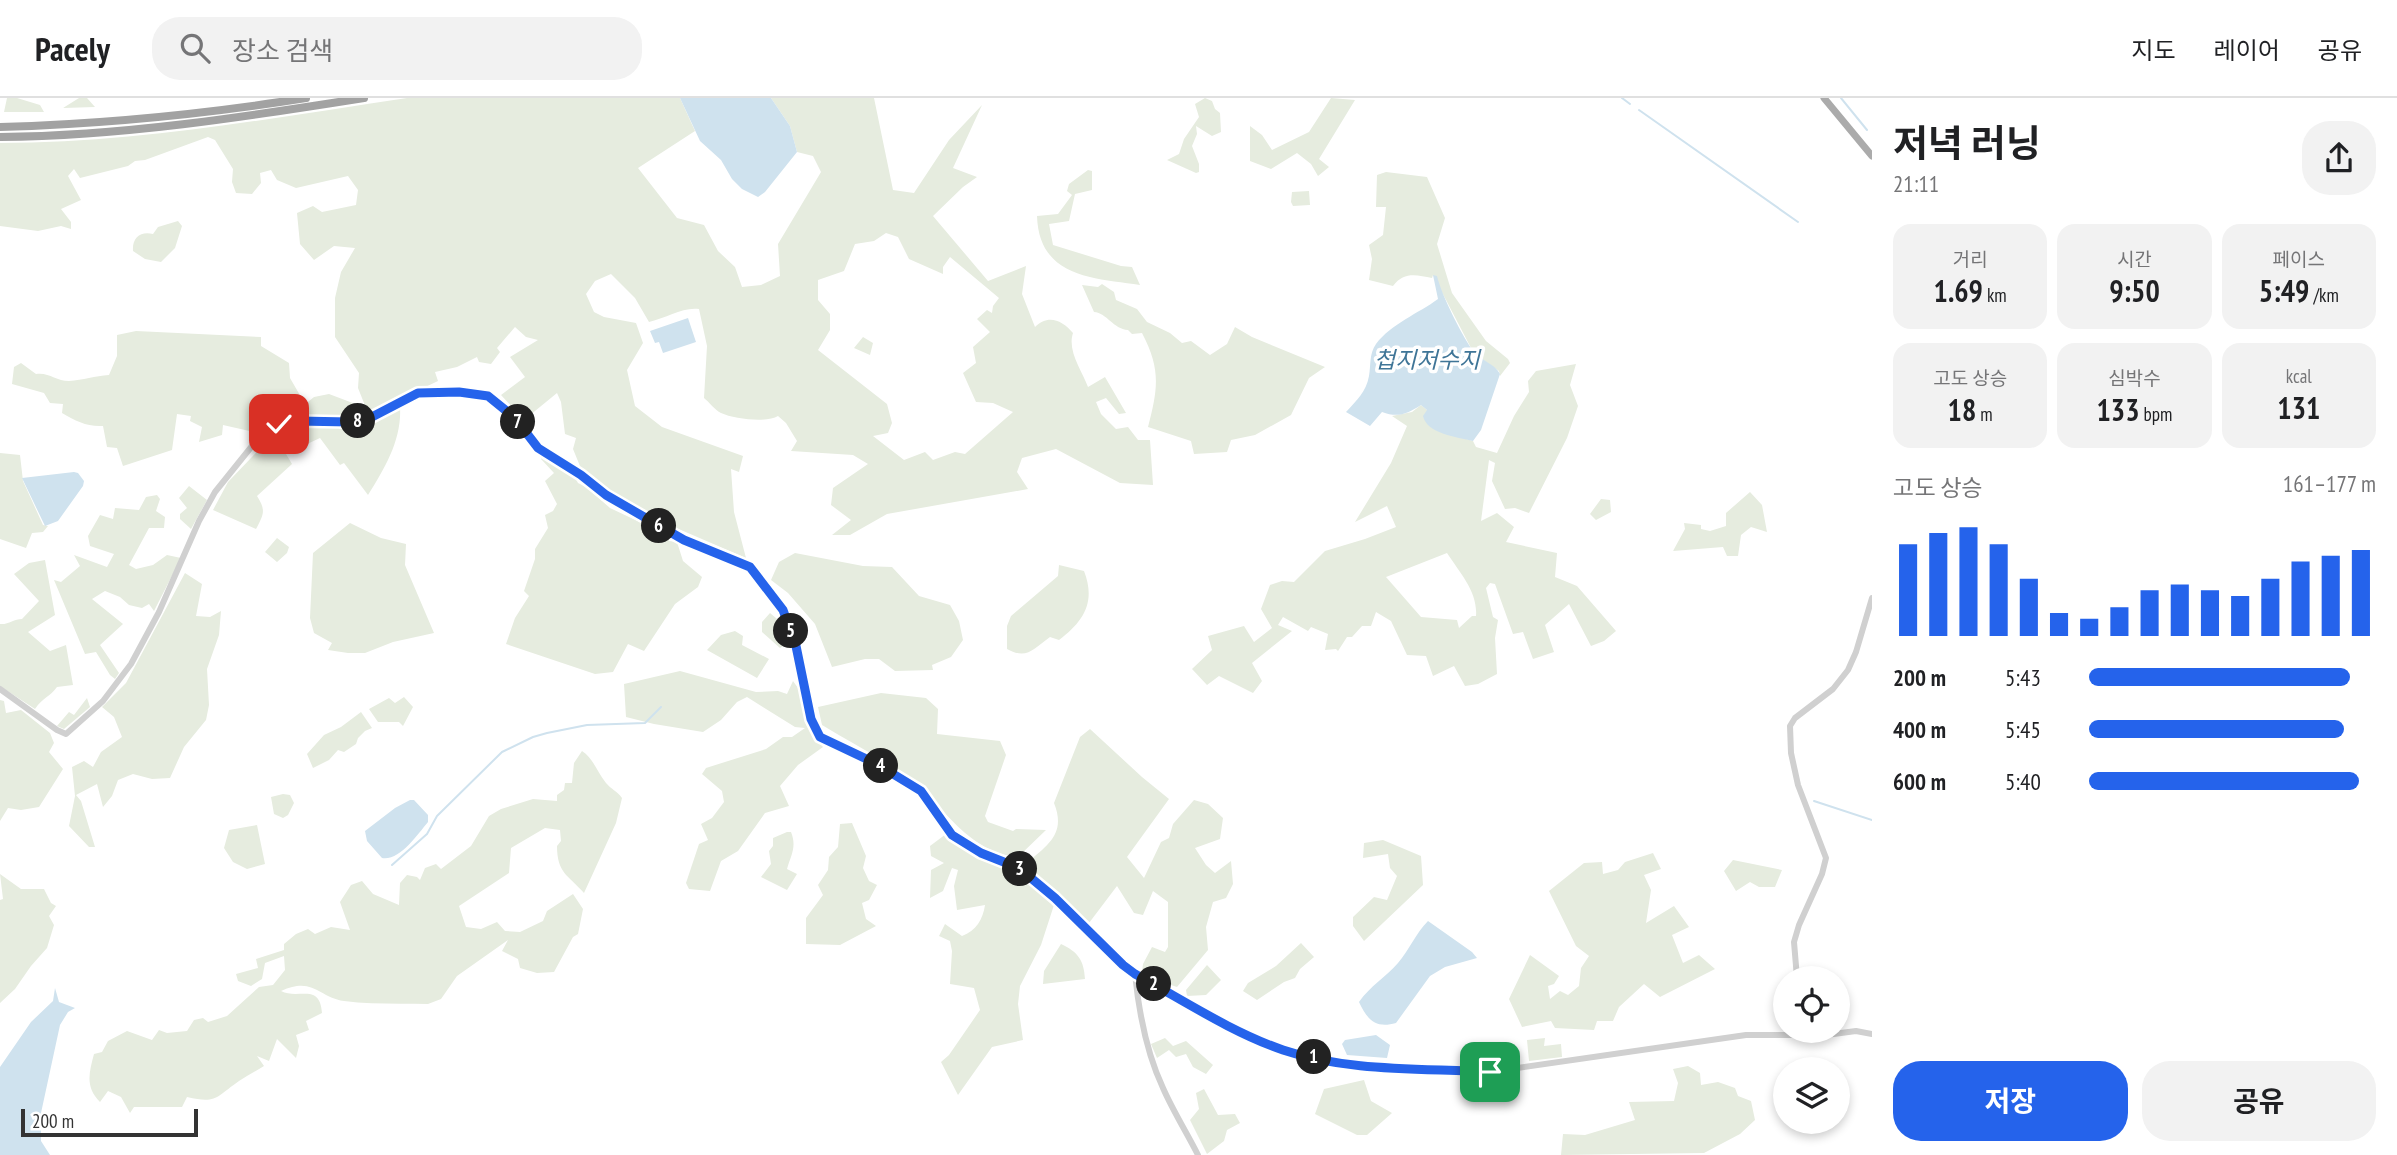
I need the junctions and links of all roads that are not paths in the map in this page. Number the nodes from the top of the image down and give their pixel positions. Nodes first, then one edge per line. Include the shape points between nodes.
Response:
1 (306, 98) edge
2 (364, 98) edge
3 (1826, 98) edge
4 (0, 127) edge
5 (0, 137) edge
6 (1872, 149) edge
7 (1872, 156) edge
8 (1872, 598) edge
9 (0, 689) edge
10 (1796, 966) edge
11 (1135, 974) junction
12 (1850, 1031) edge
13 (1773, 1034) edge
14 (1872, 1034) edge
15 (1198, 1155) edge

1 - 4 highway via 110,122
2 - 5 highway via 152,127
3 - 6 main road
3 - 7 main road
8 - 10 street via 1848,670 1790,726 1798,785 1826,858 1794,942
9 - 11 street via 66,734 103,701 137,654 215,492 252,446 279,424 368,419 418,393 488,396 515,418 538,448 606,495 684,540 750,567 783,610 796,646 811,719 820,737 921,791 952,835 1019,868
11 - 13 street via 1254,1039 1286,1051 1350,1064 1490,1072
11 - 15 street via 1138,1010 1150,1055
12 - 14 street

